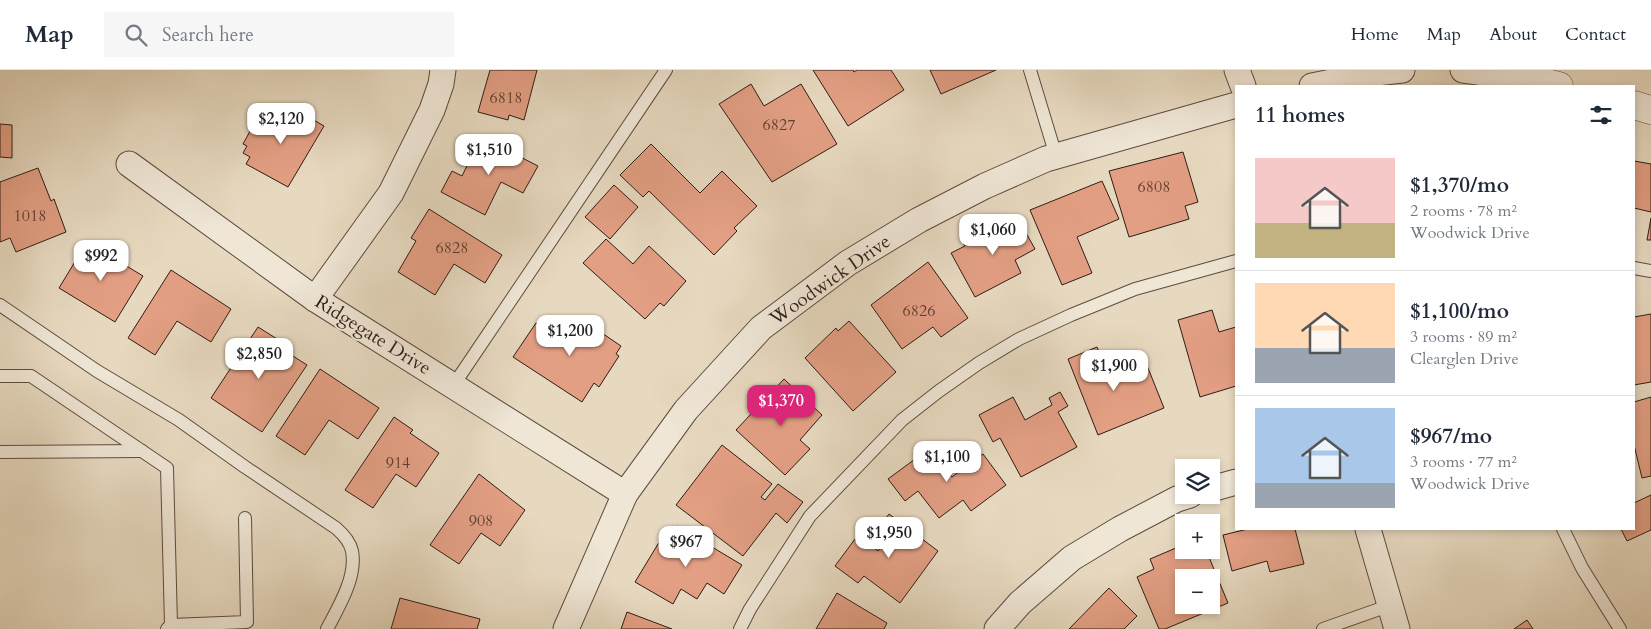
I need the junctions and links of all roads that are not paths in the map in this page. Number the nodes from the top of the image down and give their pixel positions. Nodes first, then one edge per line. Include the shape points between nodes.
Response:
1 (443, 70) edge
2 (666, 70) edge
3 (1030, 70) edge
4 (1237, 70) edge
5 (1402, 70) edge
6 (1478, 71) edge
7 (1243, 85) edge
8 (1317, 85) edge
9 (1555, 85) edge
10 (1235, 104) edge
11 (1635, 105) edge
12 (1651, 110) edge
13 (1056, 156) junction
14 (129, 164) dead end
15 (1235, 261) edge
16 (1635, 268) edge
17 (1651, 271) edge
18 (315, 299) junction
19 (0, 304) edge
20 (0, 376) edge
21 (453, 386) junction
22 (142, 451) junction
23 (0, 452) edge
24 (1235, 482) edge
25 (1220, 486) edge
26 (625, 494) junction
27 (1175, 500) edge
28 (244, 518) dead end
29 (1368, 530) edge
30 (1563, 530) edge
31 (1391, 606) junction
32 (168, 627) edge
33 (327, 629) edge
34 (566, 629) edge
35 (740, 629) edge
36 (997, 629) edge
37 (1323, 629) edge
38 (1397, 629) edge
39 (1620, 629) edge

1 - 18 street via 432,110 390,193
2 - 21 lane
3 - 13 lane
4 - 7 street
5 - 8 street
6 - 9 street
10 - 13 street, Woodwick Drive
11 - 12 street
13 - 26 street, Woodwick Drive via 985,186 919,220 848,263 761,328 686,410
14 - 18 street, Ridgegate Drive
15 - 35 lane via 1135,289 1071,315 1019,339 939,391 902,420 810,516
16 - 17 lane
18 - 21 street, Ridgegate Drive
19 - 33 lane via 97,370 179,420 336,528 351,549 352,562 341,603
20 - 22 lane via 31,376
21 - 26 street, Ridgegate Drive
22 - 23 lane
22 - 32 lane via 168,468
24 - 25 street
26 - 34 street, Woodwick Drive
27 - 36 street via 1120,528 1072,558 1020,603
28 - 32 lane via 247,622
29 - 31 street
30 - 39 lane
31 - 37 lane
31 - 38 street

